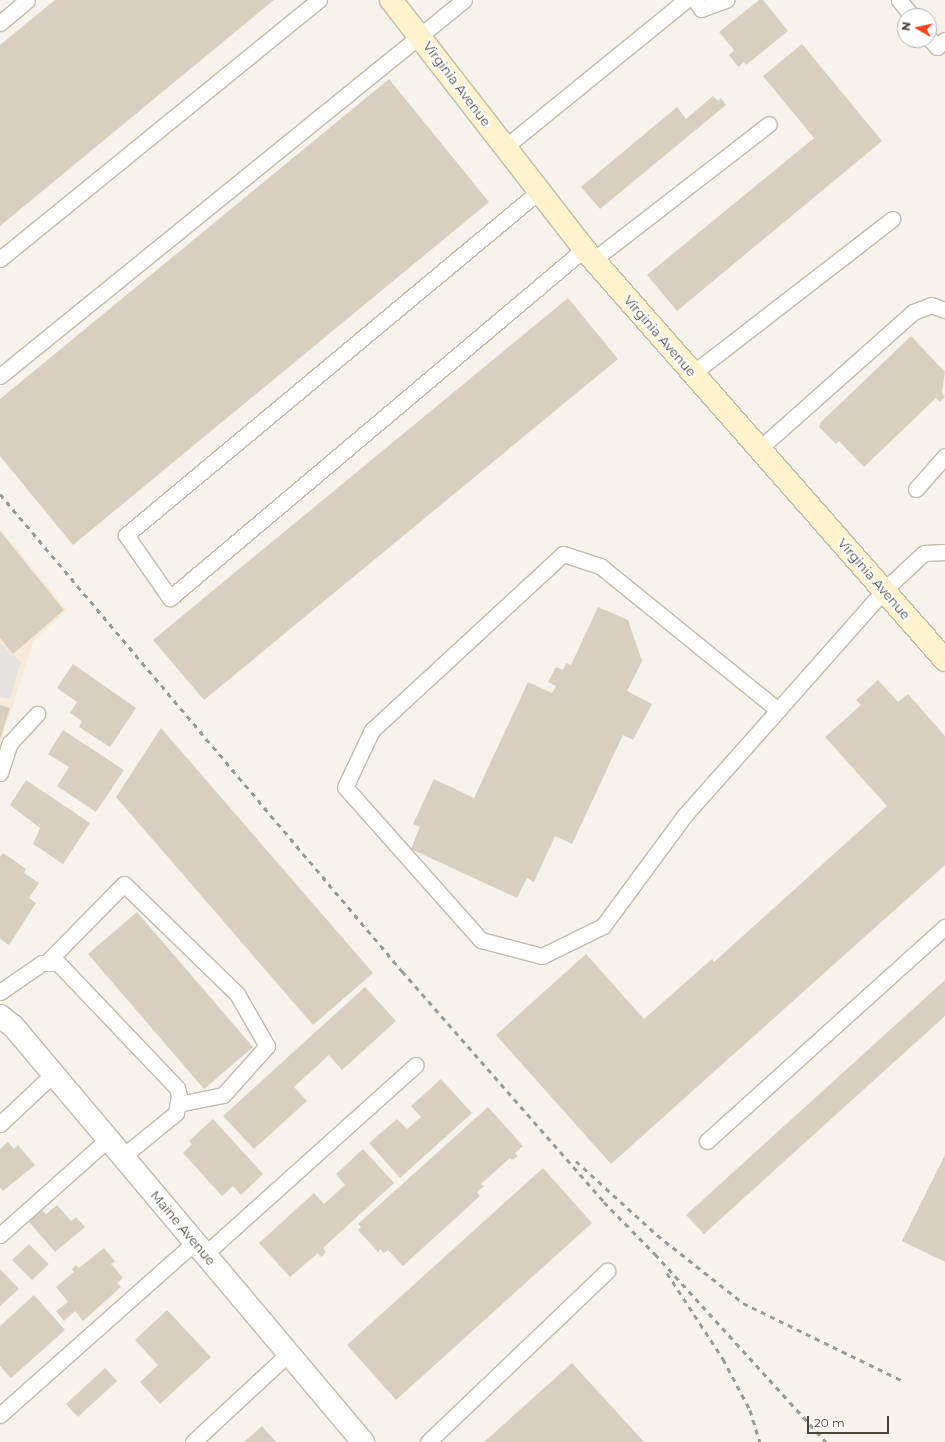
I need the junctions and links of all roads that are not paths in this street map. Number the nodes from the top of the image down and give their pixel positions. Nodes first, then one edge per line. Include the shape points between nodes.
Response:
1 (27, 0) edge
2 (319, 0) edge
3 (391, 0) edge
4 (464, 0) edge
5 (686, 0) edge
6 (695, 0) edge
7 (726, 0) edge
8 (899, 0) edge
9 (906, 8) edge
10 (0, 23) edge
11 (422, 36) junction
12 (945, 40) edge
13 (937, 47) edge
14 (769, 124) dead end
15 (505, 148) junction
16 (538, 192) junction
17 (892, 219) dead end
18 (589, 255) junction
19 (0, 259) edge
20 (945, 310) edge
21 (693, 373) junction
22 (0, 376) edge
23 (760, 448) junction
24 (945, 456) edge
25 (916, 489) dead end
26 (945, 552) edge
27 (884, 590) junction
28 (945, 660) edge
29 (778, 710) junction
30 (37, 714) dead end
31 (0, 773) edge
32 (945, 927) edge
33 (48, 961) junction
34 (0, 992) edge
35 (0, 1016) edge
36 (416, 1065) dead end
37 (54, 1074) junction
38 (178, 1104) junction
39 (0, 1124) edge
40 (108, 1138) junction
41 (707, 1141) dead end
42 (123, 1156) junction
43 (0, 1235) edge
44 (200, 1248) junction
45 (607, 1271) dead end
46 (288, 1354) junction
47 (0, 1415) edge
48 (193, 1442) edge
49 (363, 1442) edge
50 (428, 1442) edge

1 - 10 lane
2 - 19 lane
3 - 11 street, Virginia Avenue
4 - 11 lane
5 - 15 lane
6 - 7 lane via 701,9
8 - 9 lane
11 - 15 street, Virginia Avenue
11 - 22 lane
12 - 13 lane
14 - 18 lane
15 - 16 street, Virginia Avenue
16 - 18 street, Virginia Avenue
16 - 18 lane via 126,535 170,598
17 - 21 lane
18 - 21 street, Virginia Avenue
20 - 23 lane via 931,305 913,312
21 - 23 street, Virginia Avenue
23 - 27 street, Virginia Avenue
24 - 25 lane
26 - 27 lane via 924,553
27 - 28 street, Virginia Avenue
27 - 29 lane
29 - 29 lane via 684,816 603,926 542,956 481,940 346,787 372,730 563,554 600,566
30 - 31 lane via 10,743
32 - 41 lane
33 - 34 lane
33 - 38 lane via 58,963 176,1088 180,1096
33 - 38 lane via 124,884 237,994 267,1046 223,1095
35 - 37 street, Maine Avenue via 13,1026
36 - 44 lane
37 - 39 lane
37 - 40 street, Maine Avenue
38 - 42 lane via 176,1113
40 - 42 street, Maine Avenue
40 - 43 lane
42 - 44 street, Maine Avenue
44 - 46 street, Maine Avenue
44 - 47 lane
45 - 50 lane
46 - 48 lane
46 - 49 street, Maine Avenue

